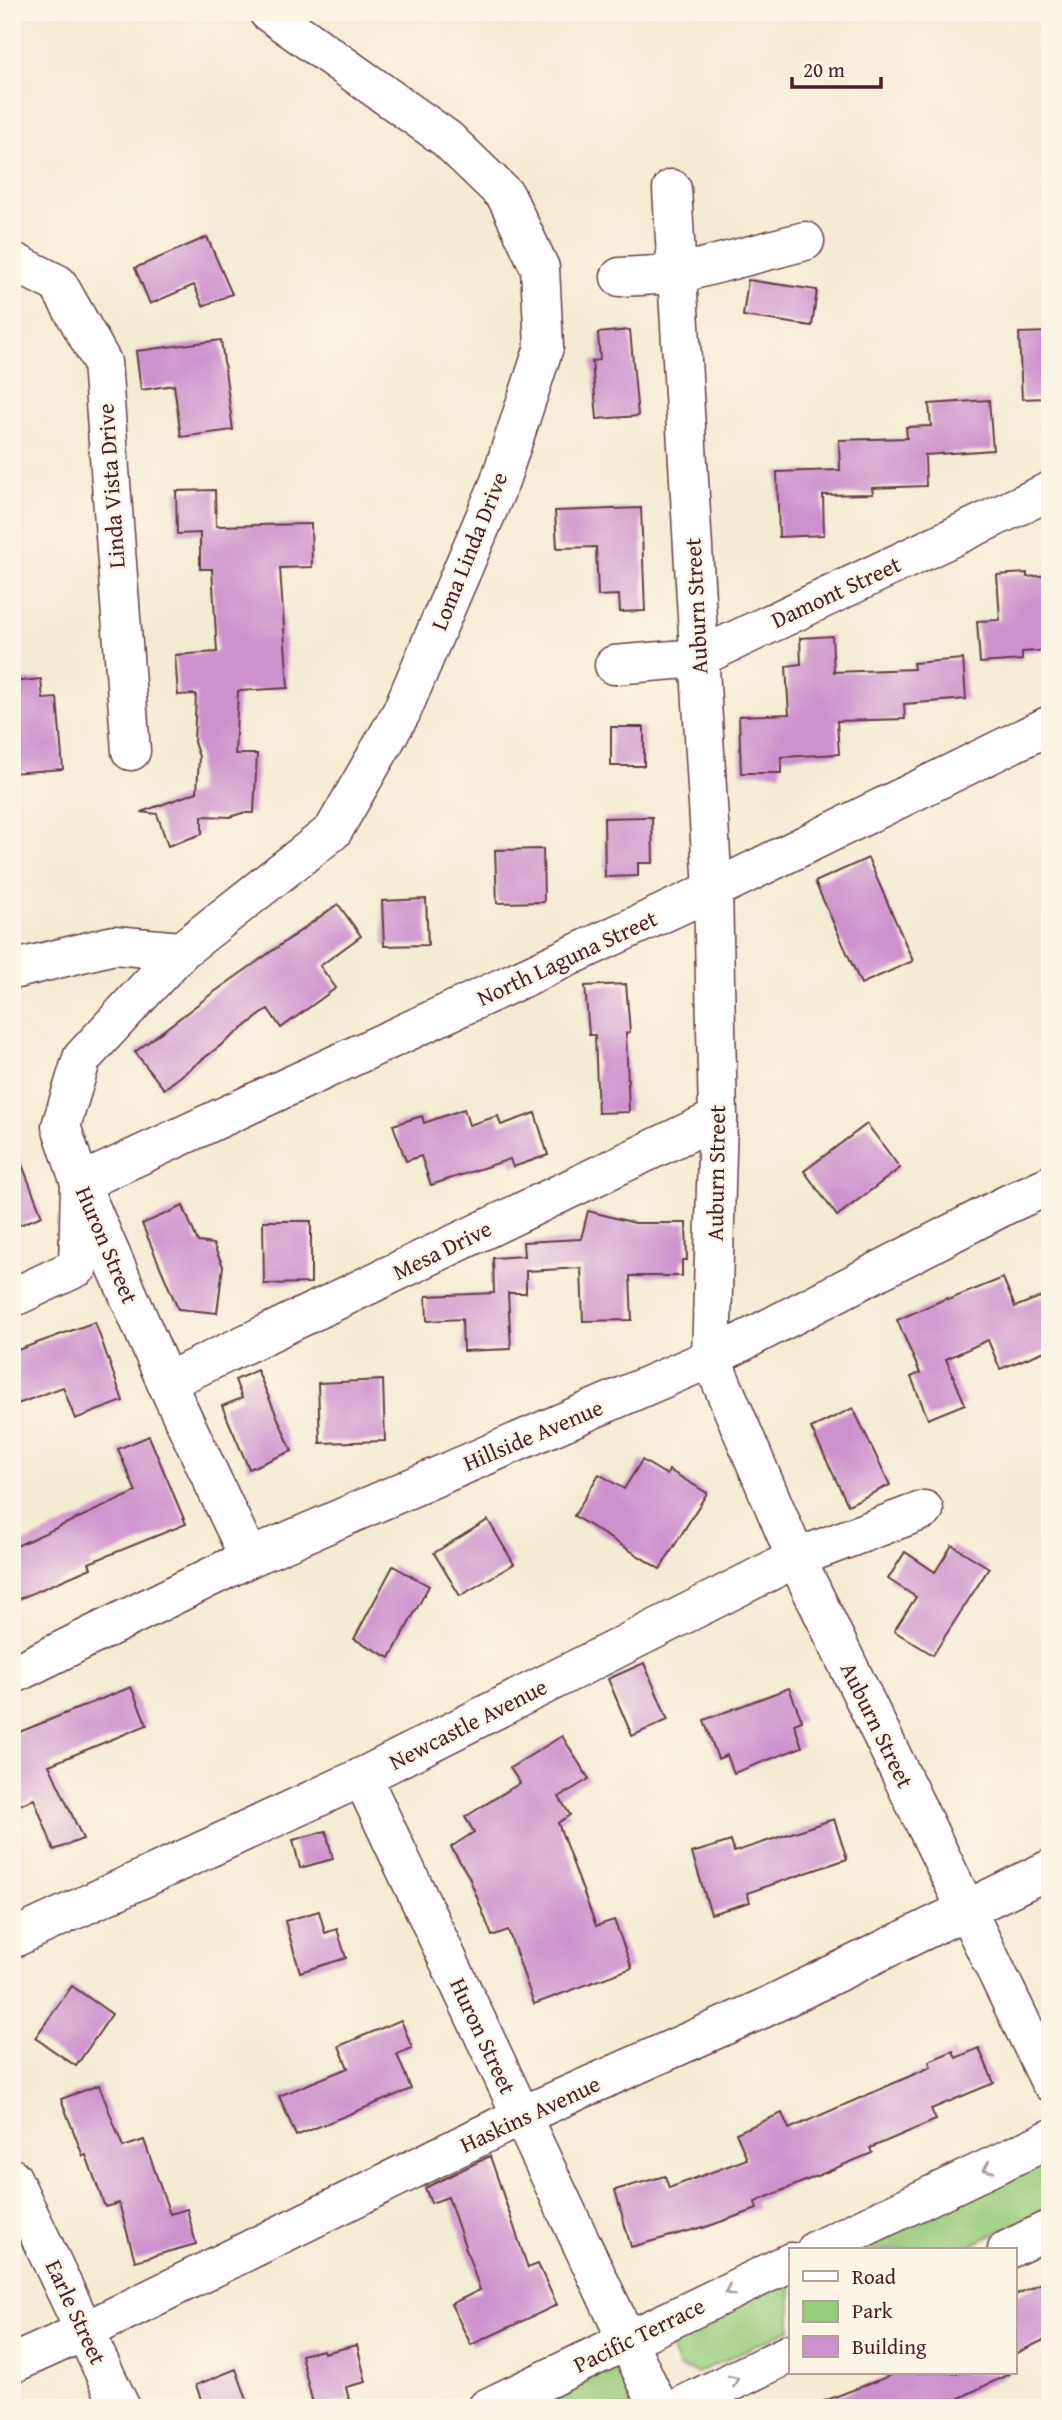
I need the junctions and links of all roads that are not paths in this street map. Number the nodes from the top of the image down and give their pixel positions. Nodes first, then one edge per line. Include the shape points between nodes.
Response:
1 (268, 12) edge
2 (672, 189) dead end
3 (805, 241) dead end
4 (12, 261) edge
5 (678, 274) junction
6 (620, 278) dead end
7 (1050, 491) edge
8 (698, 658) junction
9 (614, 665) dead end
10 (1050, 725) edge
11 (131, 751) dead end
12 (713, 890) junction
13 (181, 951) junction
14 (12, 970) edge
15 (718, 1118) junction
16 (80, 1183) junction
17 (1050, 1185) edge
18 (12, 1298) edge
19 (711, 1358) junction
20 (166, 1382) junction
21 (924, 1510) dead end
22 (249, 1558) junction
23 (796, 1558) junction
24 (12, 1675) edge
25 (362, 1777) junction
26 (1050, 1868) edge
27 (966, 1908) junction
28 (12, 1939) edge
29 (1050, 2082) edge
30 (521, 2116) junction
31 (1050, 2139) edge
32 (12, 2178) edge
33 (1050, 2229) edge
34 (820, 2248) edge
35 (1011, 2248) edge
36 (789, 2263) edge
37 (85, 2331) junction
38 (627, 2340) junction
39 (789, 2354) edge
40 (12, 2364) edge
41 (121, 2408) edge
42 (487, 2408) edge
43 (659, 2408) edge
44 (677, 2408) edge

1 - 13 street, Loma Linda Drive via 447,139 506,196 540,268 544,347 499,484 401,713 333,831
2 - 5 street, Auburn Street
3 - 5 street
4 - 11 street, Linda Vista Drive via 58,284 102,362
5 - 6 street
5 - 8 street, Auburn Street
7 - 8 street, Damont Street
8 - 9 street, Damont Street
8 - 12 street, Auburn Street
10 - 12 street, North Laguna Street
12 - 15 street, Auburn Street
12 - 16 street, North Laguna Street
13 - 14 street via 114,945
13 - 16 street, Huron Street via 82,1058 61,1126
15 - 19 street, Auburn Street
15 - 20 street, Mesa Drive
16 - 18 street via 78,1267
16 - 20 street, Huron Street
17 - 19 street, Hillside Avenue
19 - 22 street, Hillside Avenue
19 - 23 street, Auburn Street
20 - 22 street, Huron Street
21 - 23 street, Newcastle Avenue
22 - 24 street, Hillside Avenue
23 - 25 street, Newcastle Avenue
23 - 27 street, Auburn Street
25 - 28 street, Newcastle Avenue
25 - 30 street, Huron Street
26 - 27 street, Haskins Avenue
27 - 29 street, Auburn Street
27 - 30 street, Haskins Avenue via 762,2009
30 - 37 street, Haskins Avenue
30 - 38 street, Huron Street
31 -> 34 street
32 - 37 street, Earle Street
33 - 35 street
36 -> 38 street, Pacific Terrace
37 - 40 street, Haskins Avenue
37 - 41 street, Earle Street
38 - 42 street, Pacific Terrace
38 - 43 street, Huron Street
44 -> 39 street

